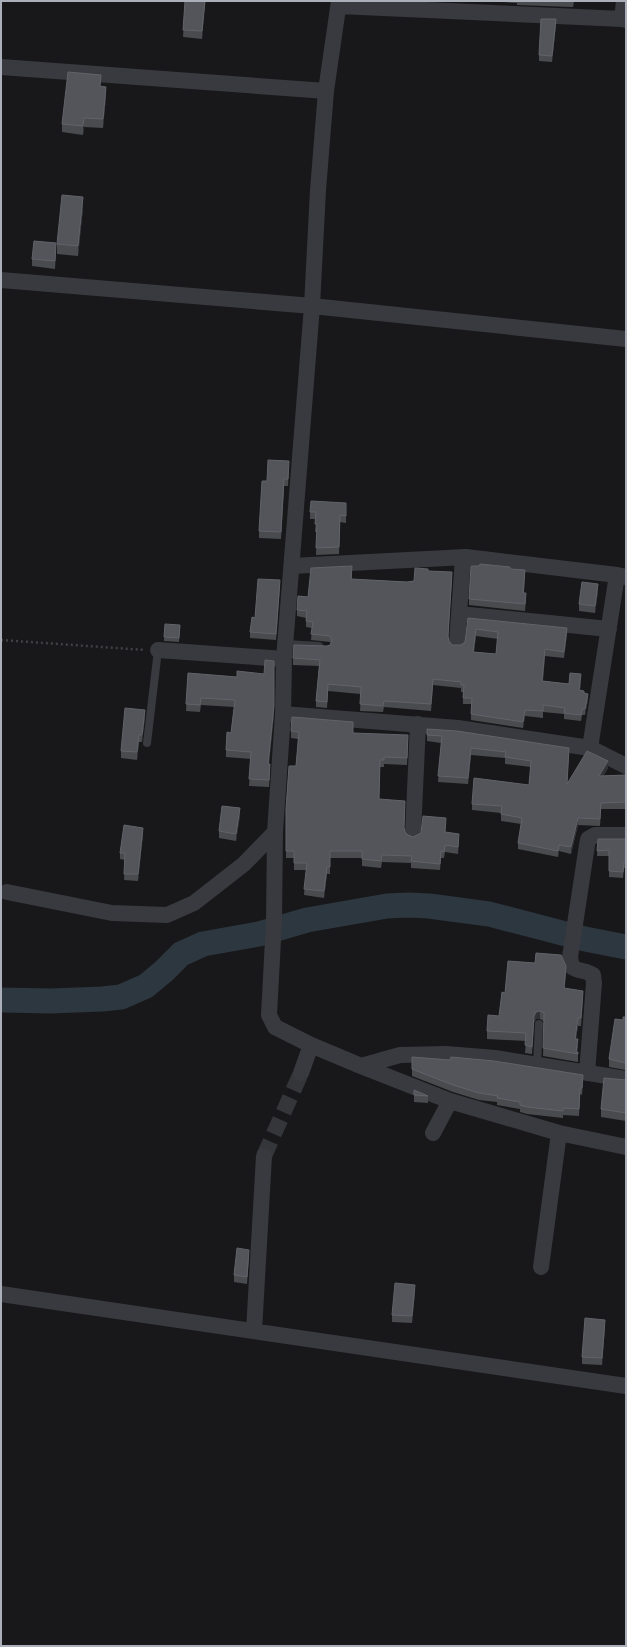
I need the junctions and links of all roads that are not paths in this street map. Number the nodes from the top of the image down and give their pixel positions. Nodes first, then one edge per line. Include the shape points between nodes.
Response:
1 (624, 1) edge
2 (339, 4) edge
3 (624, 19) edge
4 (1, 67) edge
5 (326, 91) junction
6 (1, 280) edge
7 (312, 306) junction
8 (626, 339) edge
9 (463, 557) junction
10 (292, 566) junction
11 (622, 576) edge
12 (459, 614) junction
13 (609, 629) junction
14 (457, 643) edge
15 (327, 647) edge
16 (158, 650) joint
17 (285, 651) junction
18 (283, 714) junction
19 (418, 724) junction
20 (147, 743) dead end
21 (590, 748) junction
22 (626, 766) edge
23 (275, 832) junction
24 (413, 834) dead end
25 (626, 835) edge
26 (8, 892) dead end
27 (539, 1024) dead end
28 (311, 1045) junction
29 (536, 1065) junction
30 (361, 1066) junction
31 (301, 1073) tunnel mouth
32 (587, 1073) junction
33 (626, 1079) edge
34 (450, 1101) junction
35 (433, 1133) dead end
36 (560, 1133) junction
37 (626, 1147) edge
38 (264, 1156) tunnel mouth
39 (541, 1266) dead end
40 (1, 1294) edge
41 (254, 1331) junction
42 (626, 1386) edge

1 - 3 street
2 - 3 street
2 - 5 street
4 - 5 street
5 - 7 street
6 - 7 street
7 - 8 street
7 - 10 street
9 - 10 street
9 - 11 street
9 - 12 street
10 - 17 street
11 - 13 street
12 - 13 street
12 - 14 street
13 - 21 street
15 - 17 lane
16 - 17 street
16 - 20 lane
17 - 18 street
18 - 19 street
18 - 23 street
19 - 21 street
19 - 24 street
21 - 22 street
23 - 26 street via 244,864 194,903 167,915 112,913
23 - 28 street via 274,921 268,1015 275,1027
25 - 32 street via 595,835 588,839 570,957 572,967 577,971 590,972 593,975
27 - 29 lane
28 - 30 street
28 - 31 street
29 - 30 street via 446,1054 400,1055
29 - 32 street
30 - 34 street
32 - 33 street
34 - 35 street
34 - 36 street
36 - 37 street
36 - 39 street
38 - 41 street
40 - 41 street
41 - 42 street

